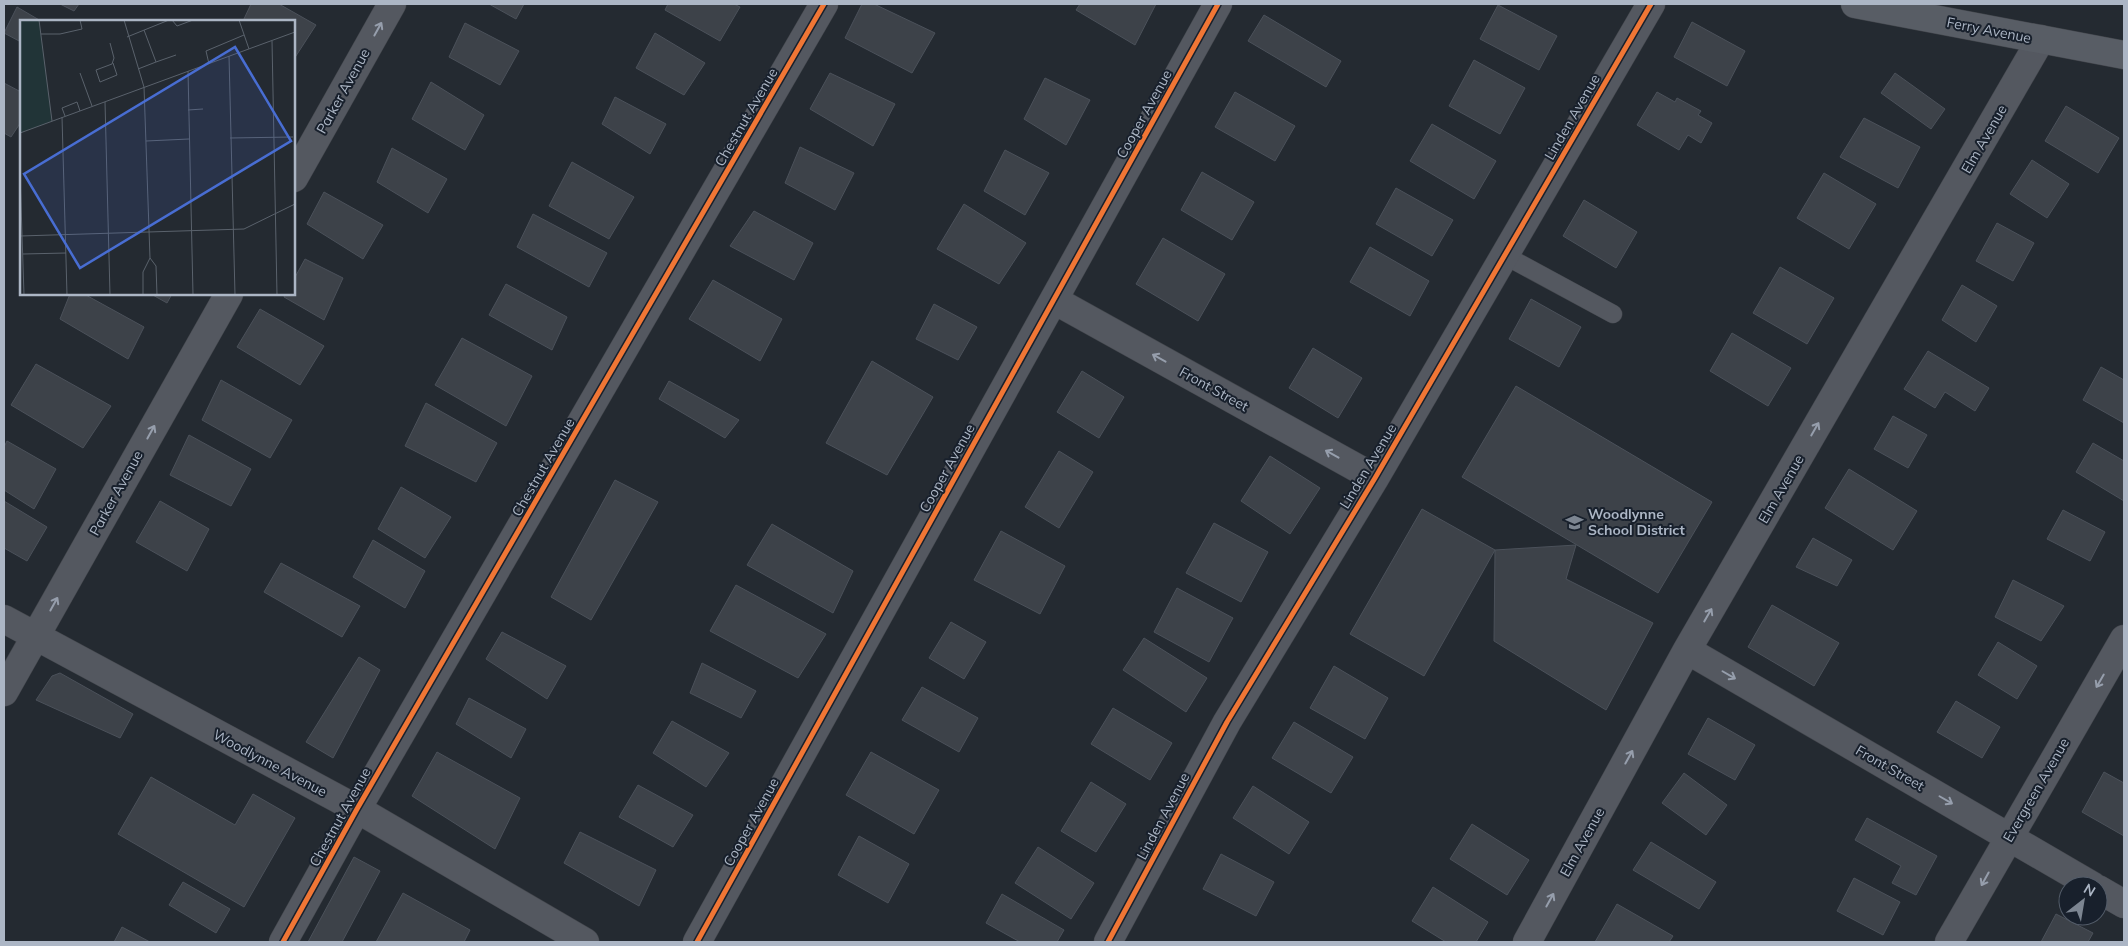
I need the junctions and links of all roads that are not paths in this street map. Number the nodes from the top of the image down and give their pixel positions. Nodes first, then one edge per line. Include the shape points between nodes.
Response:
1 (392, 4) edge
2 (824, 4) edge
3 (1218, 4) edge
4 (1652, 4) edge
5 (1859, 4) edge
6 (2041, 40) junction
7 (2124, 56) edge
8 (295, 176) edge
9 (1504, 256) junction
10 (228, 295) edge
11 (1054, 300) junction
12 (1613, 314) dead end
13 (1374, 478) junction
14 (4, 619) edge
15 (35, 637) junction
16 (2124, 639) edge
17 (1687, 650) junction
18 (4, 692) edge
19 (357, 809) junction
20 (2009, 837) junction
21 (2076, 876) edge
22 (2108, 895) edge
23 (2124, 904) edge
24 (283, 942) edge
25 (586, 942) edge
26 (696, 942) edge
27 (1108, 942) edge
28 (1527, 942) edge
29 (1950, 942) edge

8 -> 1 street, Parker Avenue
2 - 19 street, Chestnut Avenue
3 - 11 street, Cooper Avenue
4 - 9 street, Linden Avenue
5 - 6 main road, Ferry Avenue
6 - 7 main road, Ferry Avenue
17 -> 6 street, Elm Avenue
9 - 12 lane
9 - 13 street, Linden Avenue
15 -> 10 street, Parker Avenue
13 -> 11 street, Front Street
11 - 26 street, Cooper Avenue
13 - 27 street, Linden Avenue via 1227,722
14 - 15 street, Woodlynne Avenue
15 - 18 street, Parker Avenue
15 - 19 street, Woodlynne Avenue
16 -> 20 street, Evergreen Avenue
17 -> 20 street, Front Street
28 -> 17 street, Elm Avenue
19 - 24 street, Chestnut Avenue
19 - 25 street, Woodlynne Avenue
20 - 21 street, Front Street
20 -> 29 street, Evergreen Avenue
22 - 23 street

